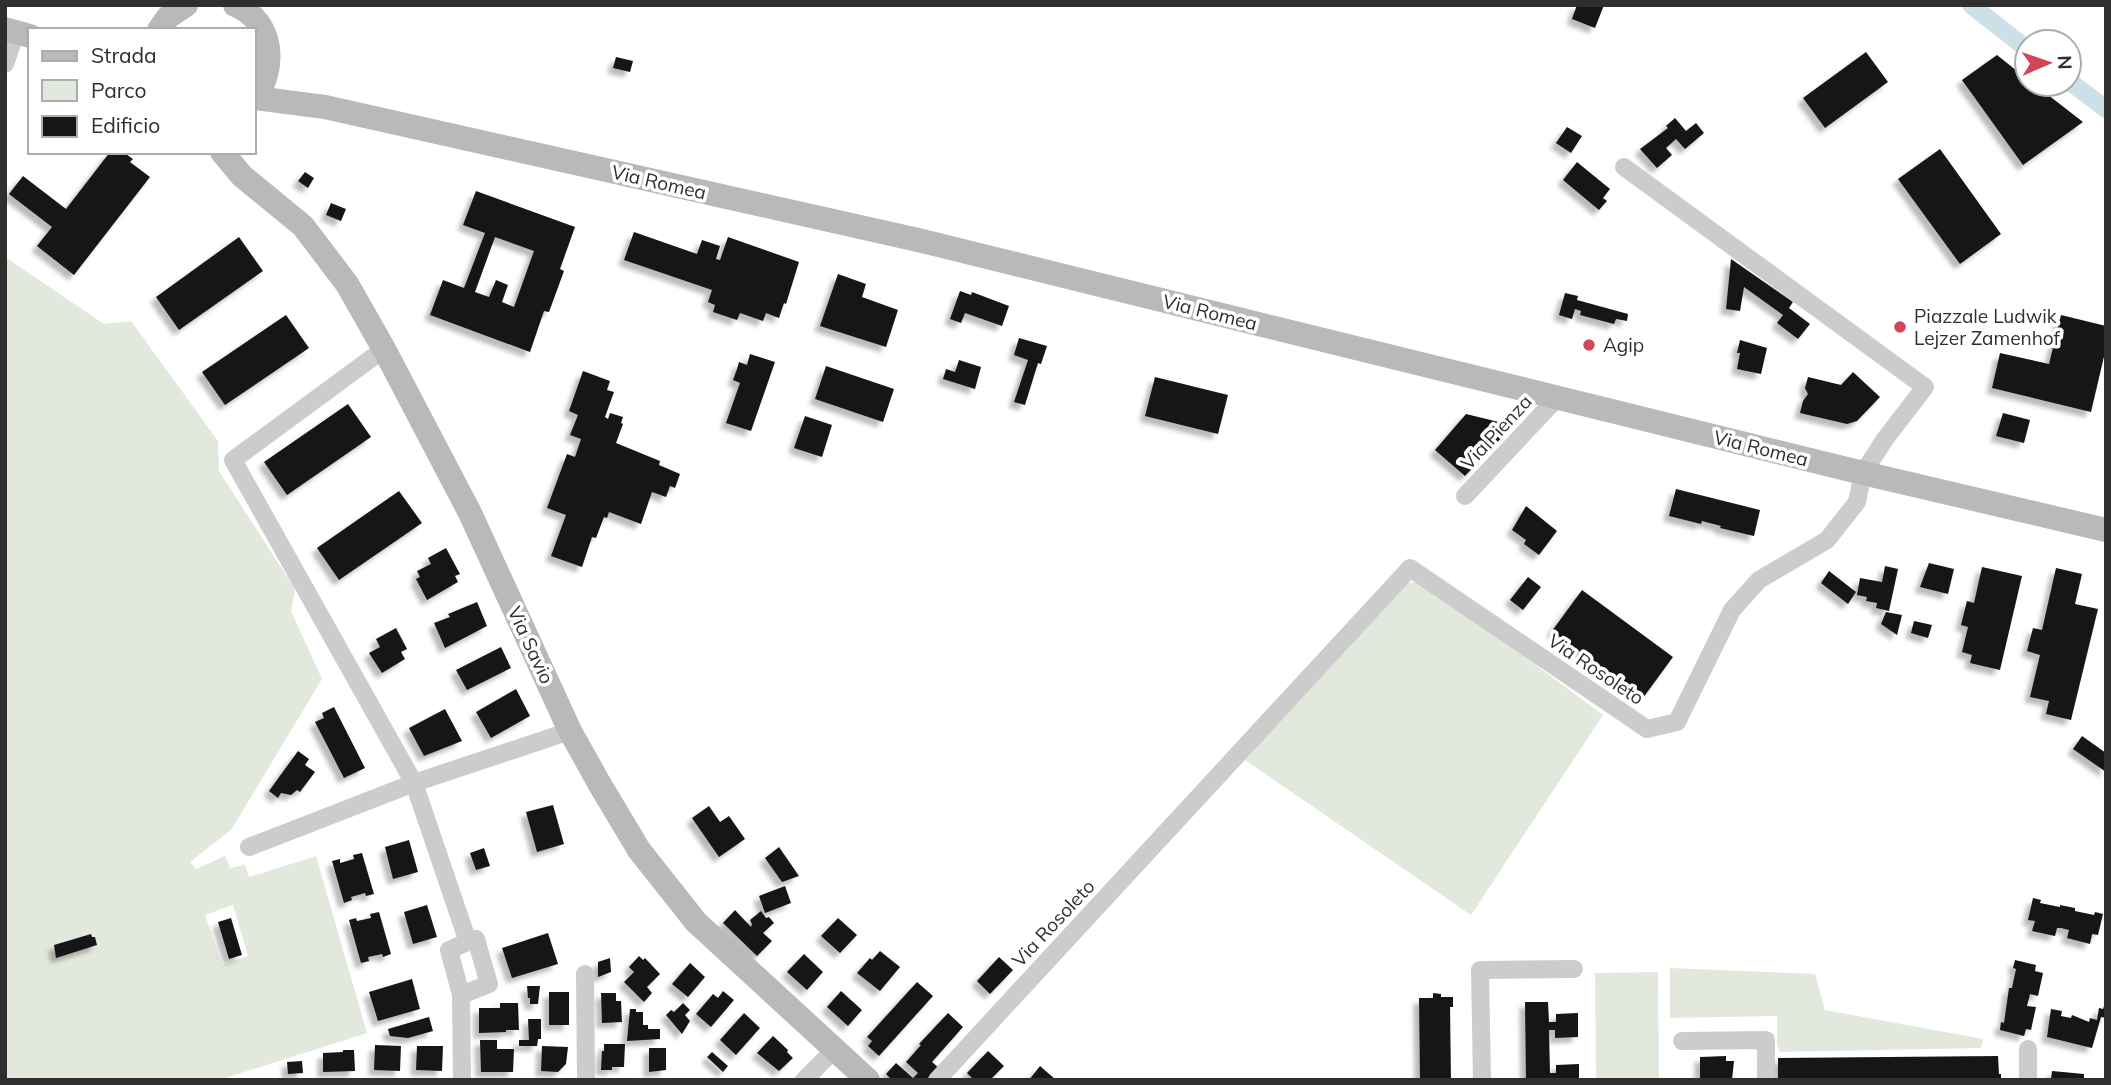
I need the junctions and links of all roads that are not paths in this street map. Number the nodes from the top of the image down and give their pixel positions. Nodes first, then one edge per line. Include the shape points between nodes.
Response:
1 (183, 6) edge
2 (238, 6) edge
3 (160, 28) edge
4 (17, 32) edge
5 (5, 64) edge
6 (269, 67) junction
7 (256, 97) edge
8 (256, 99) edge
9 (313, 104) junction
10 (225, 154) edge
11 (240, 164) edge
12 (1624, 167) dead end
13 (384, 349) junction
14 (1558, 397) junction
15 (1863, 473) junction
16 (1465, 496) dead end
17 (2106, 530) edge
18 (570, 731) junction
19 (414, 783) junction
20 (249, 847) dead end
21 (468, 942) junction
22 (1574, 969) dead end
23 (585, 974) dead end
24 (461, 995) junction
25 (1682, 1041) dead end
26 (2028, 1049) dead end
27 (834, 1050) junction
28 (462, 1080) edge
29 (586, 1080) edge
30 (804, 1080) edge
31 (867, 1080) edge
32 (937, 1080) edge
33 (1482, 1080) edge
34 (1766, 1080) edge
35 (2028, 1080) edge

1 - 3 main road
2 - 6 main road via 264,32
4 - 5 street
6 - 7 main road
6 - 9 main road, Via Romea
8 - 9 main road, Via Romea
9 - 14 main road, Via Romea via 918,240
10 - 11 main road, Via Savio
11 - 13 main road, Via Savio via 303,226 347,284
12 - 15 street, Via Rosoleto via 1925,387
13 - 18 main road, Via Savio via 470,513
13 - 19 street via 233,460
14 - 15 main road, Via Romea
14 - 16 street, Via Pienza
15 - 17 main road, Via Romea
15 - 32 street, Via Rosoleto via 1857,502 1827,540 1759,580 1732,610 1677,722 1647,729 1410,568
18 - 19 street
18 - 27 main road, Via Savio via 639,850 696,922
19 - 20 street
19 - 21 street
21 - 24 street via 449,950
21 - 24 street via 476,939 489,984
22 - 33 street via 1480,970
23 - 29 street
24 - 28 street
25 - 34 street via 1766,1040
26 - 35 street
27 - 30 street
27 - 31 main road, Via Savio

